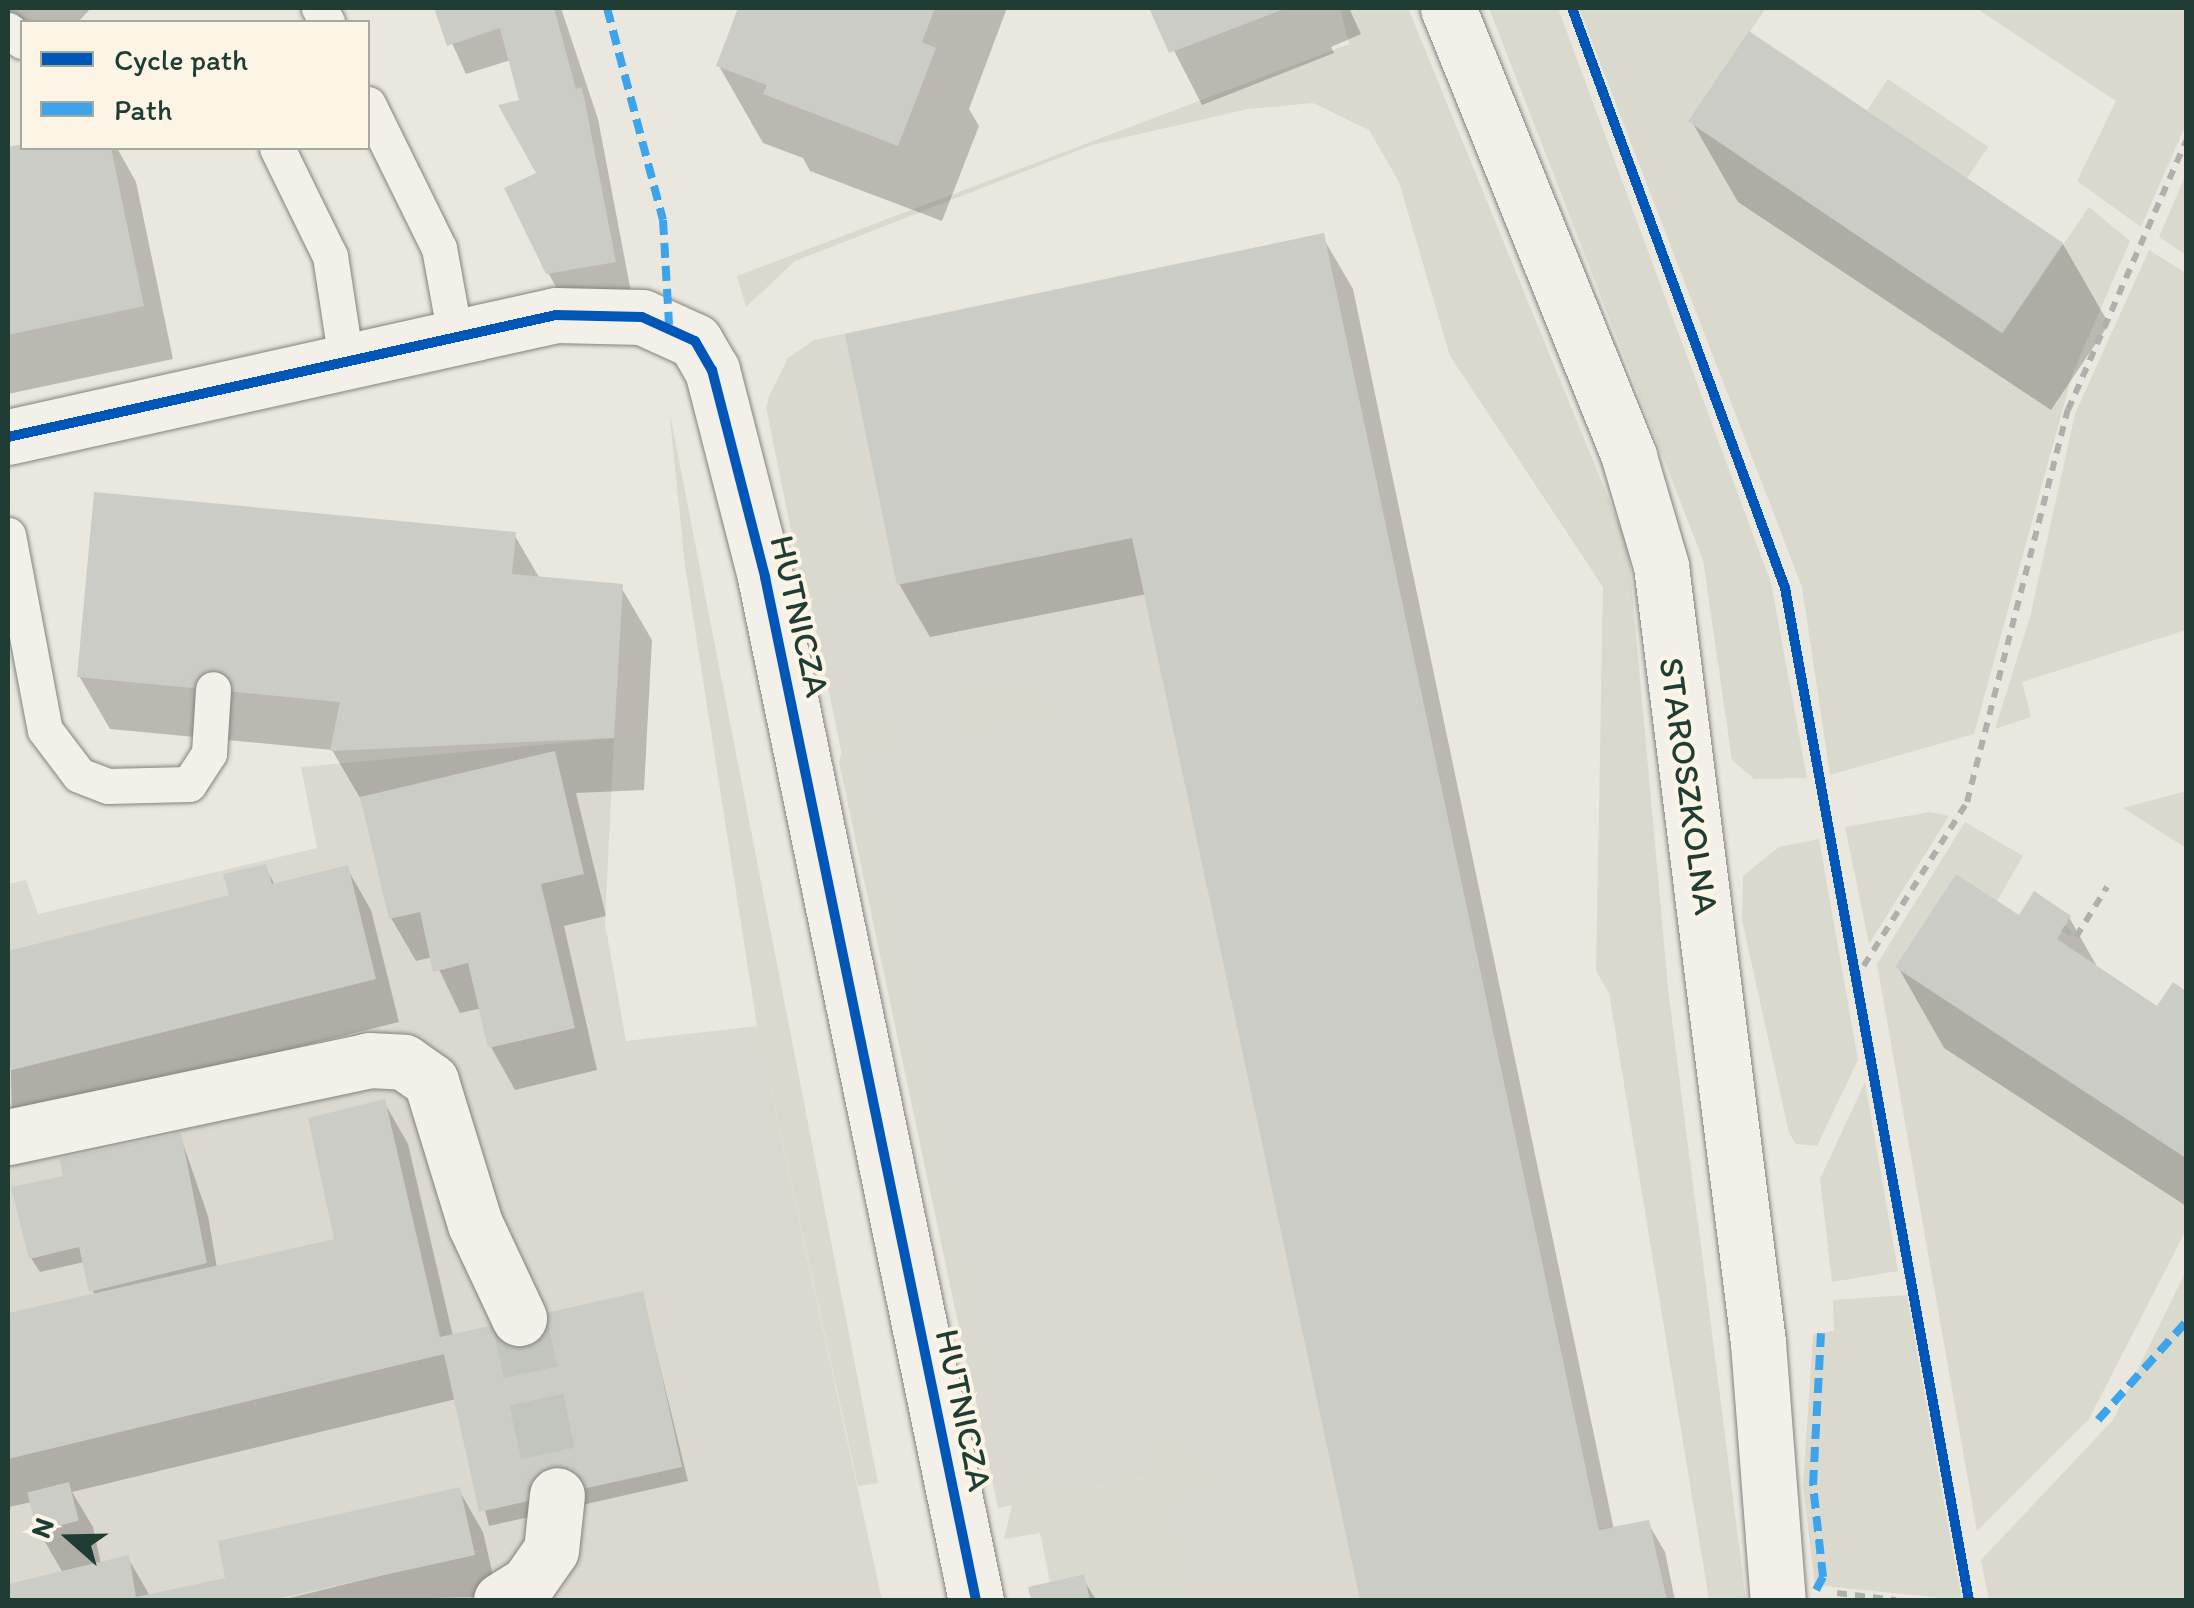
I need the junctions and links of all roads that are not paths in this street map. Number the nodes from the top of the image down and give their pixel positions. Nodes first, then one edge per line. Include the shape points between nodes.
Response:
1 (1448, 8) edge
2 (370, 108) edge
3 (278, 150) edge
4 (455, 335) junction
5 (346, 360) junction
6 (8, 437) edge
7 (8, 535) edge
8 (213, 689) dead end
9 (8, 1137) edge
10 (519, 1318) tunnel mouth
11 (557, 1495) tunnel mouth
12 (501, 1600) edge
13 (976, 1600) edge
14 (1778, 1600) edge

1 - 14 street, STAROSZKOLNA via 1630,457 1660,566 1758,1344
2 - 4 lane via 439,248
3 - 5 lane via 330,256
4 - 5 street, HUTNICZA
4 - 13 street, HUTNICZA via 556,314 614,312 669,325 695,342 712,370 792,699
5 - 6 street, HUTNICZA
7 - 8 lane via 45,730 78,775 108,786 189,784 210,753
9 - 10 street via 369,1060 404,1062 431,1082 475,1224
11 - 12 street via 552,1550 528,1582

